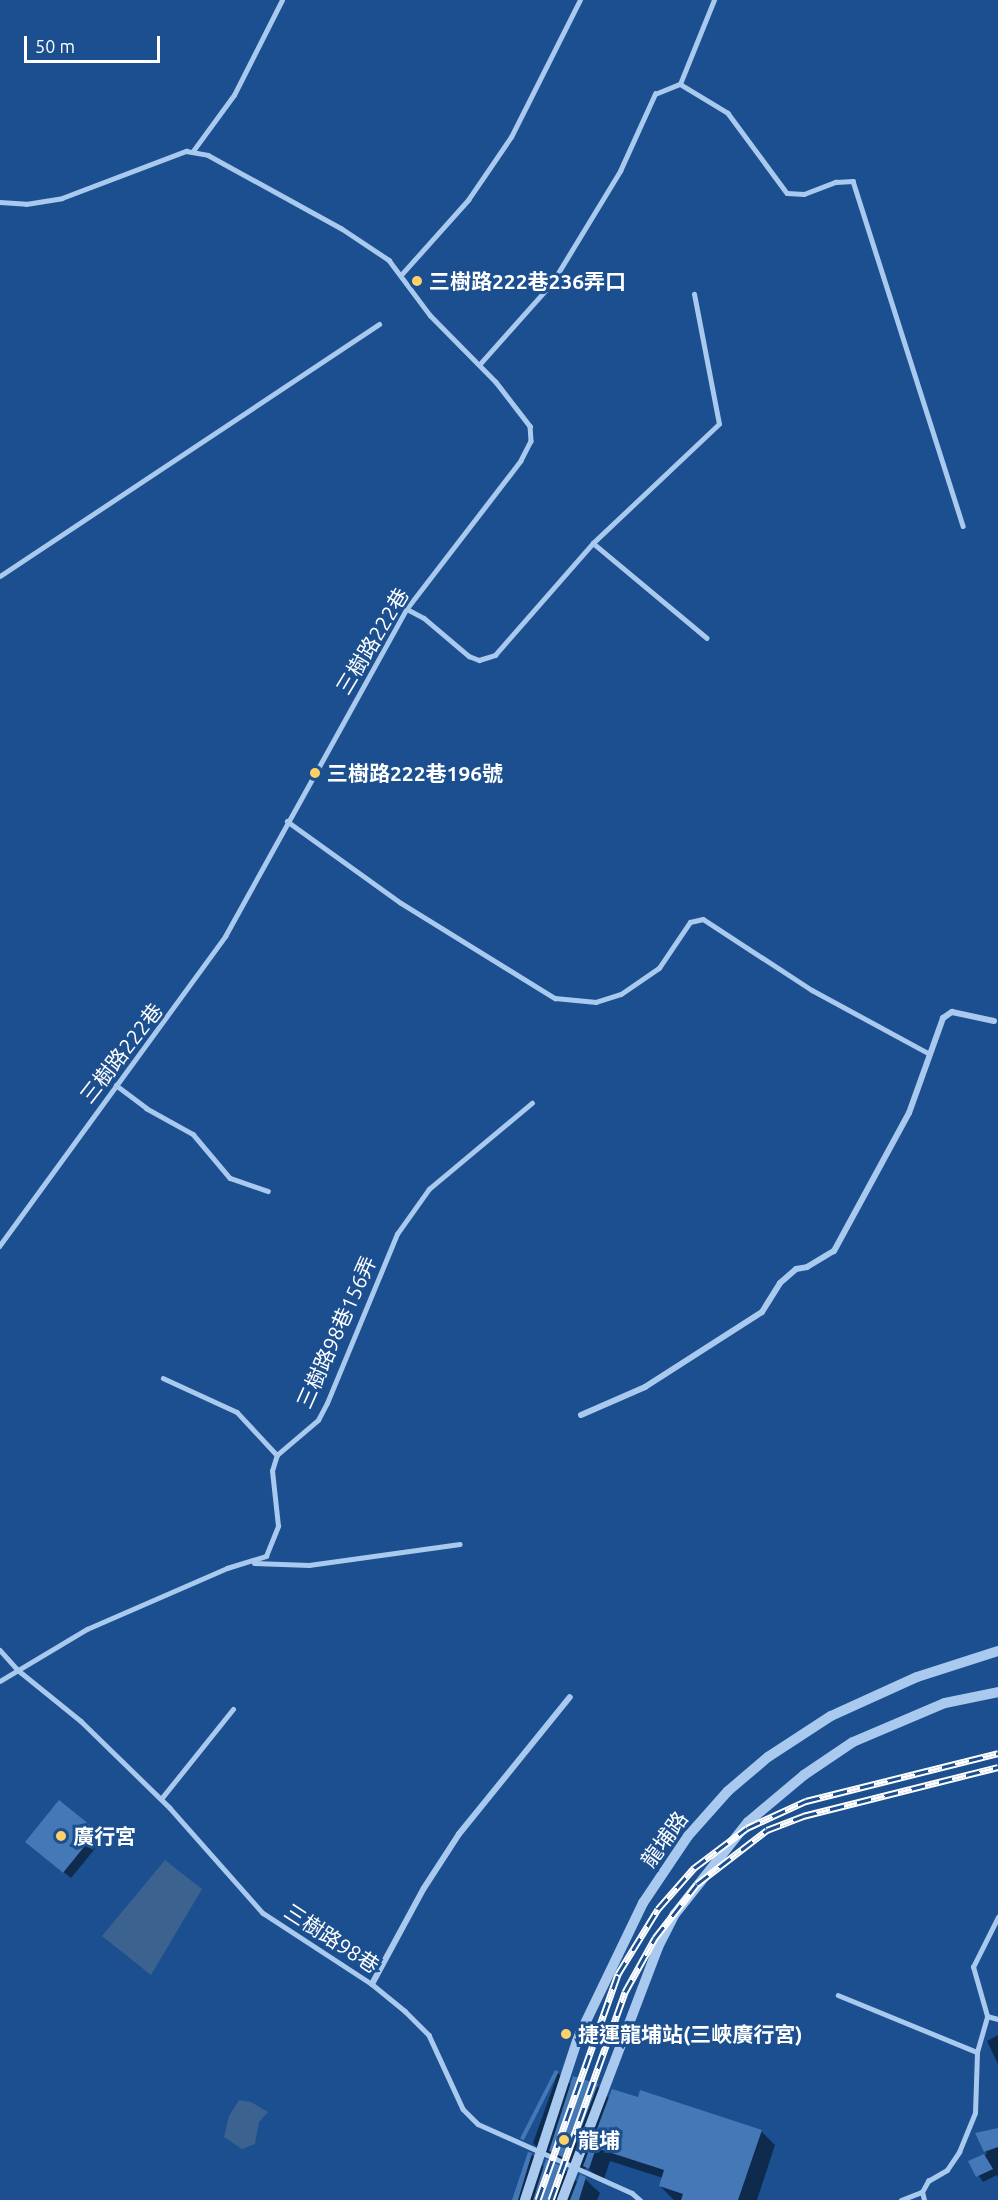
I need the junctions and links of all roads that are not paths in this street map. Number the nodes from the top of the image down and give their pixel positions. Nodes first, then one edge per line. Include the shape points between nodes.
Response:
1 (282, 0) edge
2 (580, 0) edge
3 (714, 0) edge
4 (680, 84) junction
5 (193, 151) junction
6 (0, 202) edge
7 (401, 275) junction
8 (694, 294) dead end
9 (379, 324) dead end
10 (479, 365) junction
11 (963, 526) dead end
12 (593, 543) junction
13 (0, 576) edge
14 (407, 609) junction
15 (707, 638) dead end
16 (287, 822) junction
17 (994, 1021) dead end
18 (930, 1054) junction
19 (116, 1084) junction
20 (532, 1103) dead end
21 (268, 1191) dead end
22 (0, 1246) edge
23 (164, 1378) dead end
24 (581, 1415) dead end
25 (277, 1455) junction
26 (460, 1544) dead end
27 (252, 1563) junction
28 (0, 1650) edge
29 (998, 1651) edge
30 (18, 1670) junction
31 (0, 1682) edge
32 (998, 1692) edge
33 (570, 1697) dead end
34 (233, 1709) dead end
35 (161, 1799) junction
36 (998, 1917) edge
37 (372, 1984) junction
38 (838, 1995) dead end
39 (987, 2016) junction
40 (998, 2019) edge
41 (977, 2052) junction
42 (542, 2151) junction
43 (573, 2165) junction
44 (922, 2192) junction
45 (525, 2200) edge
46 (562, 2200) edge
47 (640, 2200) edge
48 (901, 2200) edge
49 (924, 2200) edge

1 - 5 lane via 234,95
2 - 7 lane via 511,137 468,200
3 - 4 lane
4 - 10 lane via 655,94 620,171 552,283
4 - 11 lane via 728,113 787,193 804,194 836,182 854,181
5 - 6 lane via 62,198 26,204
5 - 7 lane, 三樹路222巷 via 341,228 389,260
7 - 10 lane, 三樹路222巷 via 430,315
8 - 12 lane via 719,424
9 - 13 lane
10 - 14 lane, 三樹路222巷 via 531,426 531,441 521,461
12 - 14 lane via 495,655 479,660 469,656 424,618
12 - 15 lane
14 - 16 lane, 三樹路222巷
16 - 18 lane via 401,903 555,998 596,1002 621,994 659,968 690,922 703,919 812,990
16 - 19 lane, 三樹路222巷 via 226,936 187,994
17 - 18 street via 952,1012 943,1018
18 - 24 street via 909,1113 834,1251 807,1268 796,1269 780,1284 762,1312 645,1387
19 - 21 lane via 147,1108 193,1134 230,1178
19 - 22 lane, 三樹路222巷
20 - 25 lane, 三樹路98巷156弄 via 429,1189 397,1234 318,1420
23 - 25 lane via 237,1412
25 - 27 lane via 272,1470 278,1526 266,1556
26 - 27 lane via 309,1565
27 - 30 lane via 227,1568 87,1629
28 - 30 lane
29 - 42 street, 龍埔路 via 917,1677 831,1716 768,1757 728,1791 688,1836 643,1903 578,2038
30 - 31 lane
30 - 35 lane, 三樹路98巷 via 81,1721
32 - 43 street via 945,1703 853,1742 804,1775 748,1822 687,1897 658,1947
33 - 37 street via 459,1834 424,1888
34 - 35 lane
35 - 37 lane, 三樹路98巷 via 263,1913
36 - 39 lane via 973,1967
37 - 42 lane, 三樹路98巷 via 429,2035 452,2088 470,2116 496,2133
38 - 41 lane
39 - 40 lane
39 - 41 lane
41 - 44 lane via 975,2113 959,2152 946,2170 928,2181
42 - 43 lane, 三樹路98巷
42 - 45 street, 龍埔路
43 - 46 street
43 - 47 lane, 三樹路98巷
44 - 48 lane
44 - 49 lane

